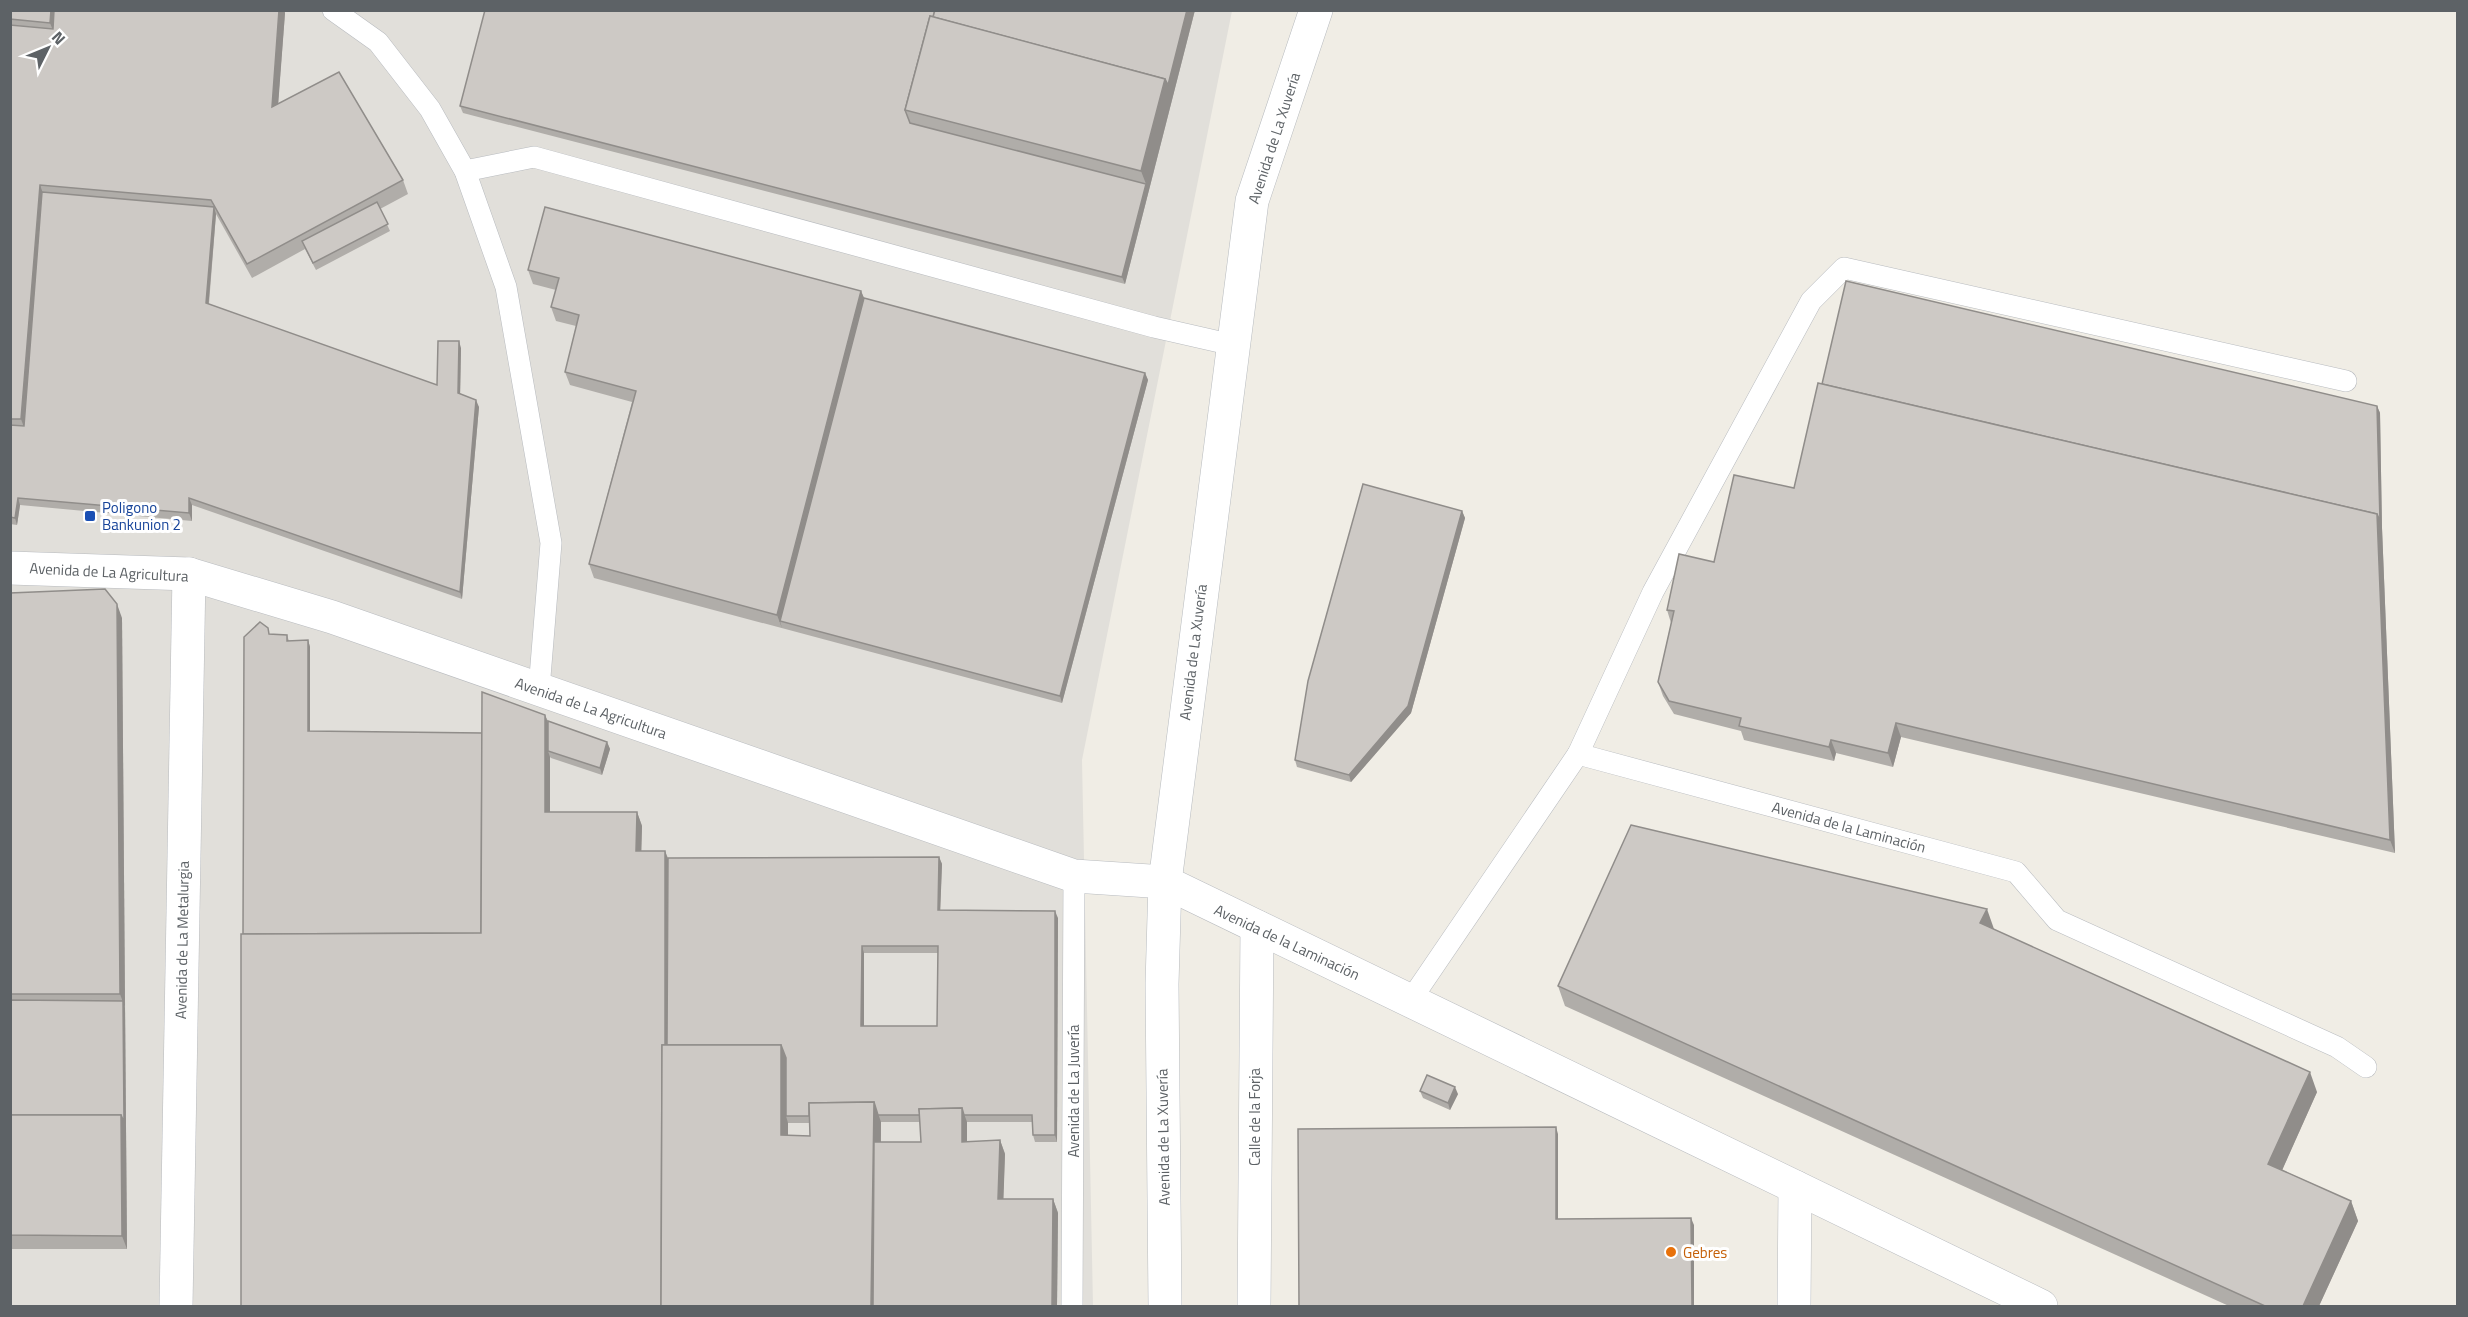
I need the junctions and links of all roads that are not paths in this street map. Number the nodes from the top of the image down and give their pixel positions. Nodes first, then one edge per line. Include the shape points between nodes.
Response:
1 (333, 10) edge
2 (1316, 10) edge
3 (465, 171) junction
4 (1233, 345) junction
5 (2346, 381) dead end
6 (10, 568) edge
7 (189, 574) junction
8 (539, 689) junction
9 (1578, 754) junction
10 (1074, 876) junction
11 (1165, 882) junction
12 (1257, 927) junction
13 (1410, 1001) junction
14 (2366, 1067) dead end
15 (1795, 1187) junction
16 (176, 1306) edge
17 (1072, 1306) edge
18 (1165, 1306) edge
19 (1254, 1306) edge
20 (1794, 1306) edge
21 (2041, 1306) edge

1 - 3 lane via 378,42 430,110
2 - 4 street, Avenida de La Xuvería via 1252,201
3 - 4 lane via 534,157 1154,327
3 - 8 lane via 506,287 551,543
4 - 11 street, Avenida de La Xuvería
5 - 9 lane via 1844,268 1811,301 1653,592
6 - 7 street, Avenida de La Agricultura
7 - 8 street, Avenida de La Agricultura via 332,617
7 - 16 street, Avenida de La Metalurgia
8 - 10 street, Avenida de La Agricultura
9 - 13 lane
9 - 14 lane, Avenida de la Laminación via 2016,872 2057,920 2337,1047
10 - 11 street, Avenida de La Agricultura
10 - 17 lane, Avenida de La Juvería
11 - 12 street, Avenida de la Laminación
11 - 18 street, Avenida de La Xuvería
12 - 13 street, Avenida de la Laminación
12 - 19 street, Calle de la Forja
13 - 15 street, Avenida de la Laminación
15 - 20 street
15 - 21 street, Avenida de la Laminación

